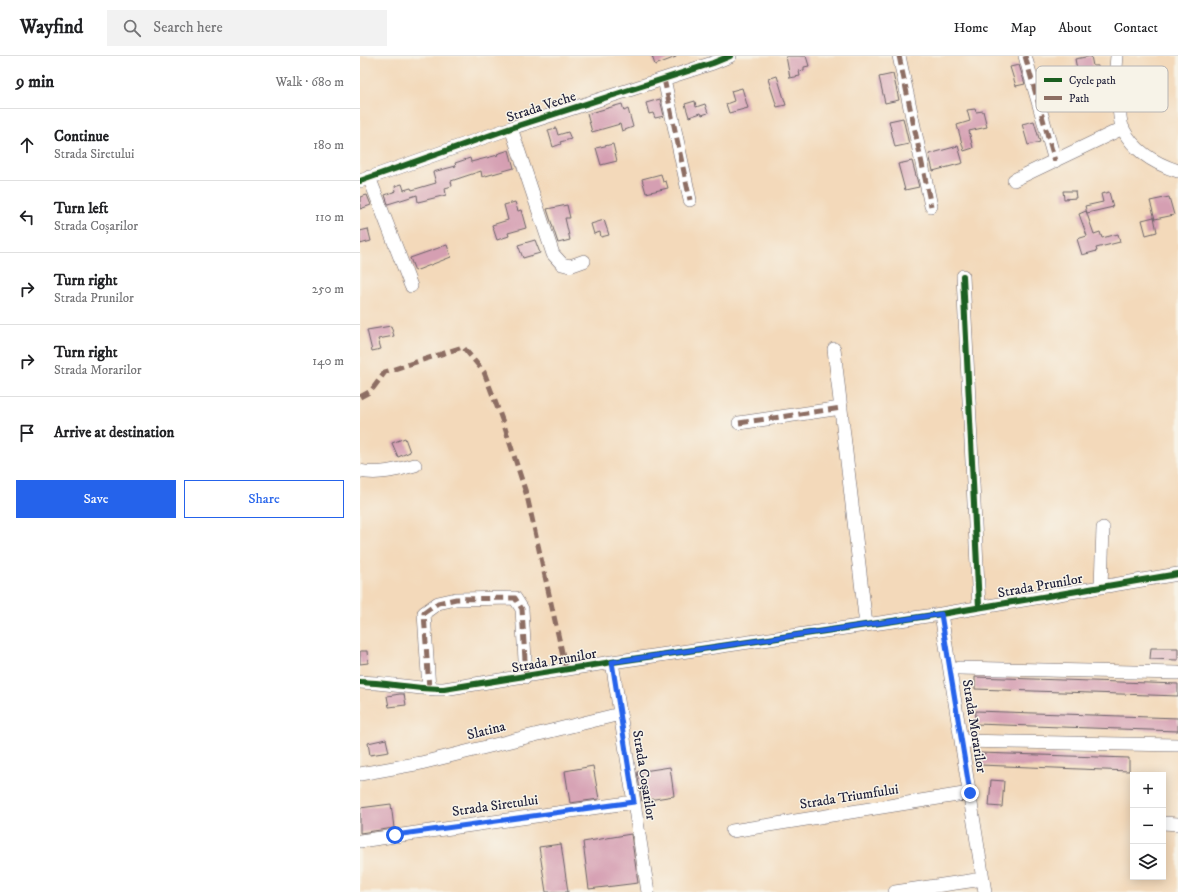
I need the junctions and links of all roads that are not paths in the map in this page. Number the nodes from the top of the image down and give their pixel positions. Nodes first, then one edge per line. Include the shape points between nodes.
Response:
1 (730, 56) edge
2 (899, 56) edge
3 (1025, 56) edge
4 (1117, 56) edge
5 (1116, 66) edge
6 (664, 79) junction
7 (1036, 94) edge
8 (1041, 112) edge
9 (1120, 112) edge
10 (511, 128) junction
11 (1123, 128) junction
12 (1055, 161) junction
13 (1178, 171) edge
14 (365, 179) edge
15 (1014, 180) dead end
16 (690, 200) dead end
17 (930, 206) dead end
18 (584, 262) dead end
19 (963, 276) dead end
20 (411, 286) dead end
21 (834, 349) dead end
22 (841, 408) junction
23 (739, 423) dead end
24 (415, 465) dead end
25 (360, 471) edge
26 (1103, 528) dead end
27 (1178, 574) edge
28 (1101, 586) junction
29 (979, 607) junction
30 (941, 614) junction
31 (866, 625) junction
32 (612, 662) junction
33 (959, 668) dead end
34 (1178, 673) edge
35 (526, 677) junction
36 (360, 682) edge
37 (429, 689) junction
38 (620, 714) junction
39 (961, 741) junction
40 (1178, 745) edge
41 (360, 774) edge
42 (970, 793) junction
43 (634, 802) junction
44 (1166, 823) edge
45 (1178, 824) edge
46 (732, 830) dead end
47 (360, 841) edge
48 (984, 886) edge
49 (648, 892) edge
50 (895, 892) edge

1 - 6 street, Strada Veche
2 - 17 street
3 - 7 street
4 - 5 street
6 - 10 street, Strada Veche
6 - 16 street
8 - 12 street
9 - 11 street
10 - 14 street, Strada Veche
10 - 18 street via 553,254 562,264 570,266
11 - 12 street
11 - 13 street via 1142,152 1166,167
12 - 15 street
14 - 20 street
19 - 29 street
21 - 22 street
22 - 23 street
22 - 31 street
24 - 25 street via 384,472
26 - 28 street
27 - 28 street, Strada Prunilor
28 - 29 street, Strada Prunilor
29 - 30 street, Strada Prunilor
30 - 31 street, Strada Prunilor
30 - 39 street, Strada Morarilor
31 - 32 street, Strada Prunilor
32 - 35 street, Strada Prunilor
32 - 38 street, Strada Coșarilor
33 - 34 street
35 - 37 street, Strada Prunilor
35 - 37 street via 522,609 515,598 456,599 438,603 424,613
36 - 37 street, Strada Prunilor
38 - 41 street, Slatina via 421,763
38 - 43 street, Strada Coșarilor
39 - 40 street
39 - 42 street, Strada Morarilor
42 - 46 street, Strada Triumfului
42 - 48 street, Strada Morarilor
43 - 47 street, Strada Siretului
43 - 49 street, Strada Coșarilor
44 - 45 street
48 - 50 street

